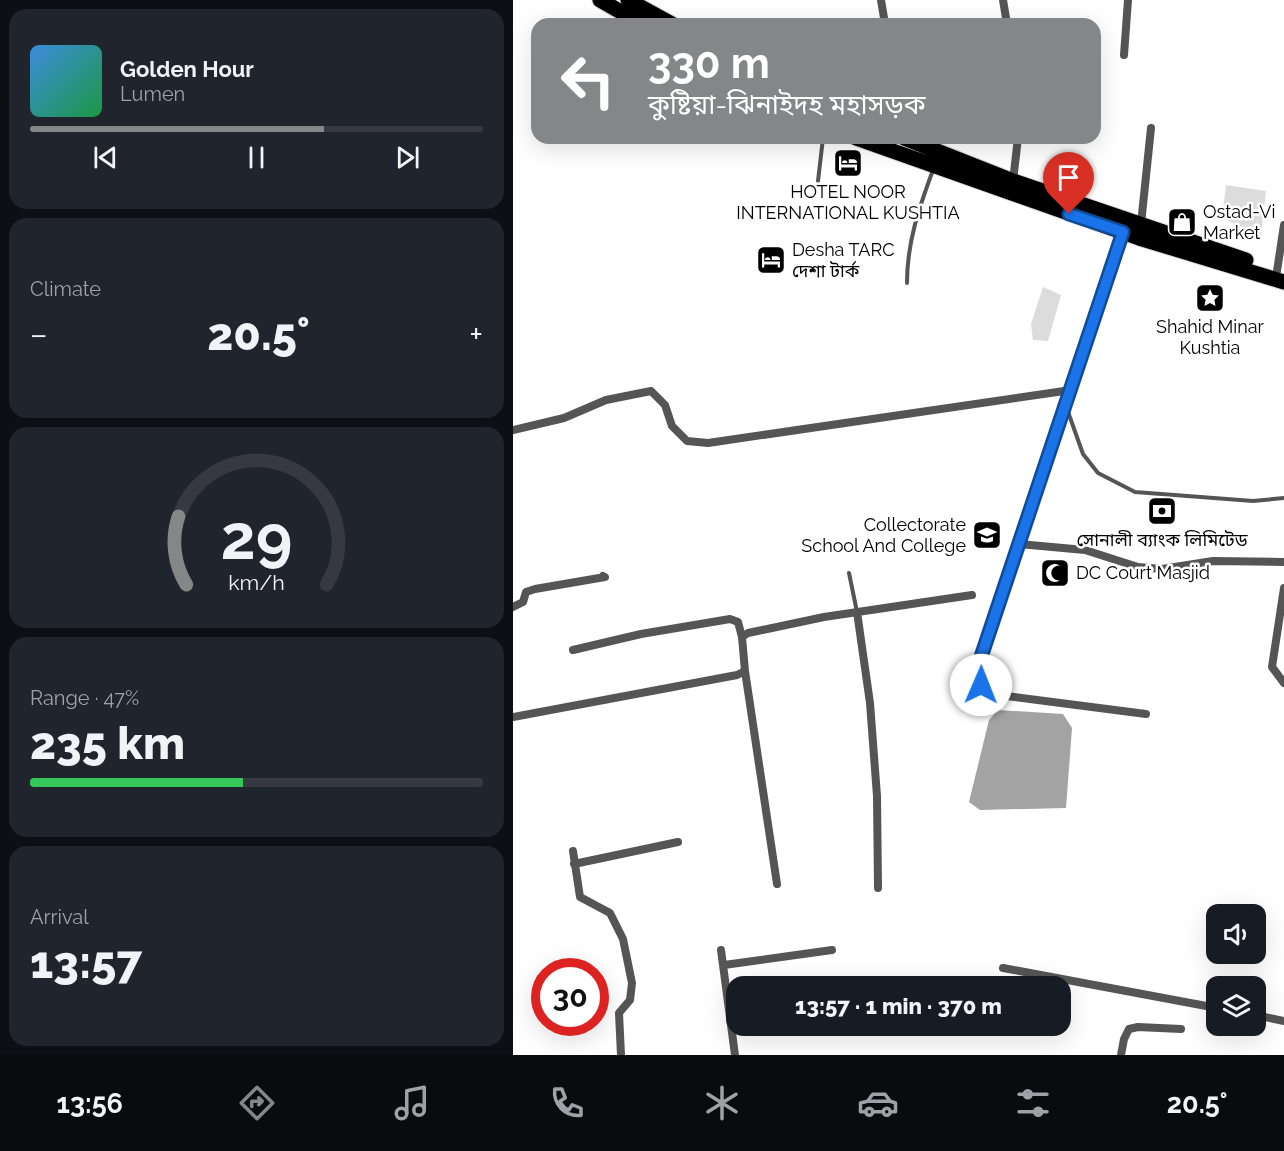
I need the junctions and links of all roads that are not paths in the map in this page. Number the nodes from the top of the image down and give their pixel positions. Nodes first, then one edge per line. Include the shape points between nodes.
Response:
1 (600, 0) edge
2 (881, 0) edge
3 (1003, 0) edge
4 (1128, 0) edge
5 (624, 4) edge
6 (637, 18) edge
7 (658, 18) edge
8 (884, 18) edge
9 (1006, 18) edge
10 (1125, 55) dead end
11 (1151, 128) dead end
12 (822, 144) edge
13 (919, 144) edge
14 (1017, 144) edge
15 (892, 145) edge
16 (934, 166) junction
17 (818, 181) dead end
18 (1013, 181) junction
19 (1131, 225) junction
20 (1284, 225) edge
21 (1282, 275) edge
22 (907, 283) dead end
23 (1071, 390) junction
24 (1066, 405) junction
25 (513, 430) edge
26 (1284, 498) edge
27 (1019, 544) junction
28 (1284, 562) edge
29 (849, 573) dead end
30 (603, 576) dead end
31 (1284, 588) edge
32 (972, 595) dead end
33 (513, 607) edge
34 (857, 612) junction
35 (742, 637) junction
36 (573, 650) dead end
37 (745, 671) junction
38 (1284, 683) edge
39 (1146, 714) dead end
40 (513, 717) edge
41 (678, 842) dead end
42 (573, 851) dead end
43 (575, 864) junction
44 (777, 884) dead end
45 (878, 888) dead end
46 (832, 950) dead end
47 (721, 951) dead end
48 (724, 965) junction
49 (1003, 968) dead end
50 (1206, 1006) edge
51 (1266, 1017) edge
52 (1284, 1021) edge
53 (1181, 1029) dead end
54 (621, 1055) edge
55 (735, 1055) edge
56 (1121, 1055) edge

1 - 5 highway
2 - 8 street
3 - 9 street
4 - 10 street
5 - 6 highway
5 - 7 highway
11 - 19 street
12 - 17 lane
13 - 18 highway
14 - 18 street
15 - 16 highway
16 - 19 highway
16 - 22 lane via 915,219
18 - 19 highway
19 - 21 highway
19 - 23 street
20 - 21 street
23 - 24 street
23 - 25 street via 708,443 687,441 672,426 665,405 651,391 606,400 564,418
24 - 26 lane via 1083,454 1098,473 1135,492 1253,501
24 - 27 street
27 - 28 street via 1085,550 1138,567 1213,561
27 - 39 street via 981,657 981,685 991,694
29 - 34 lane
30 - 33 street via 526,592 523,603
31 - 38 street via 1272,667
32 - 34 street
34 - 35 street
34 - 45 street via 872,726
35 - 36 street via 738,622 730,619
35 - 37 street
37 - 40 street
37 - 44 street
41 - 43 street
42 - 43 street
43 - 54 street via 580,897 610,913 623,939 632,983 630,1000 619,1013
46 - 48 street
47 - 48 street
48 - 55 street
49 - 50 street
51 - 52 street
53 - 56 street via 1129,1029

